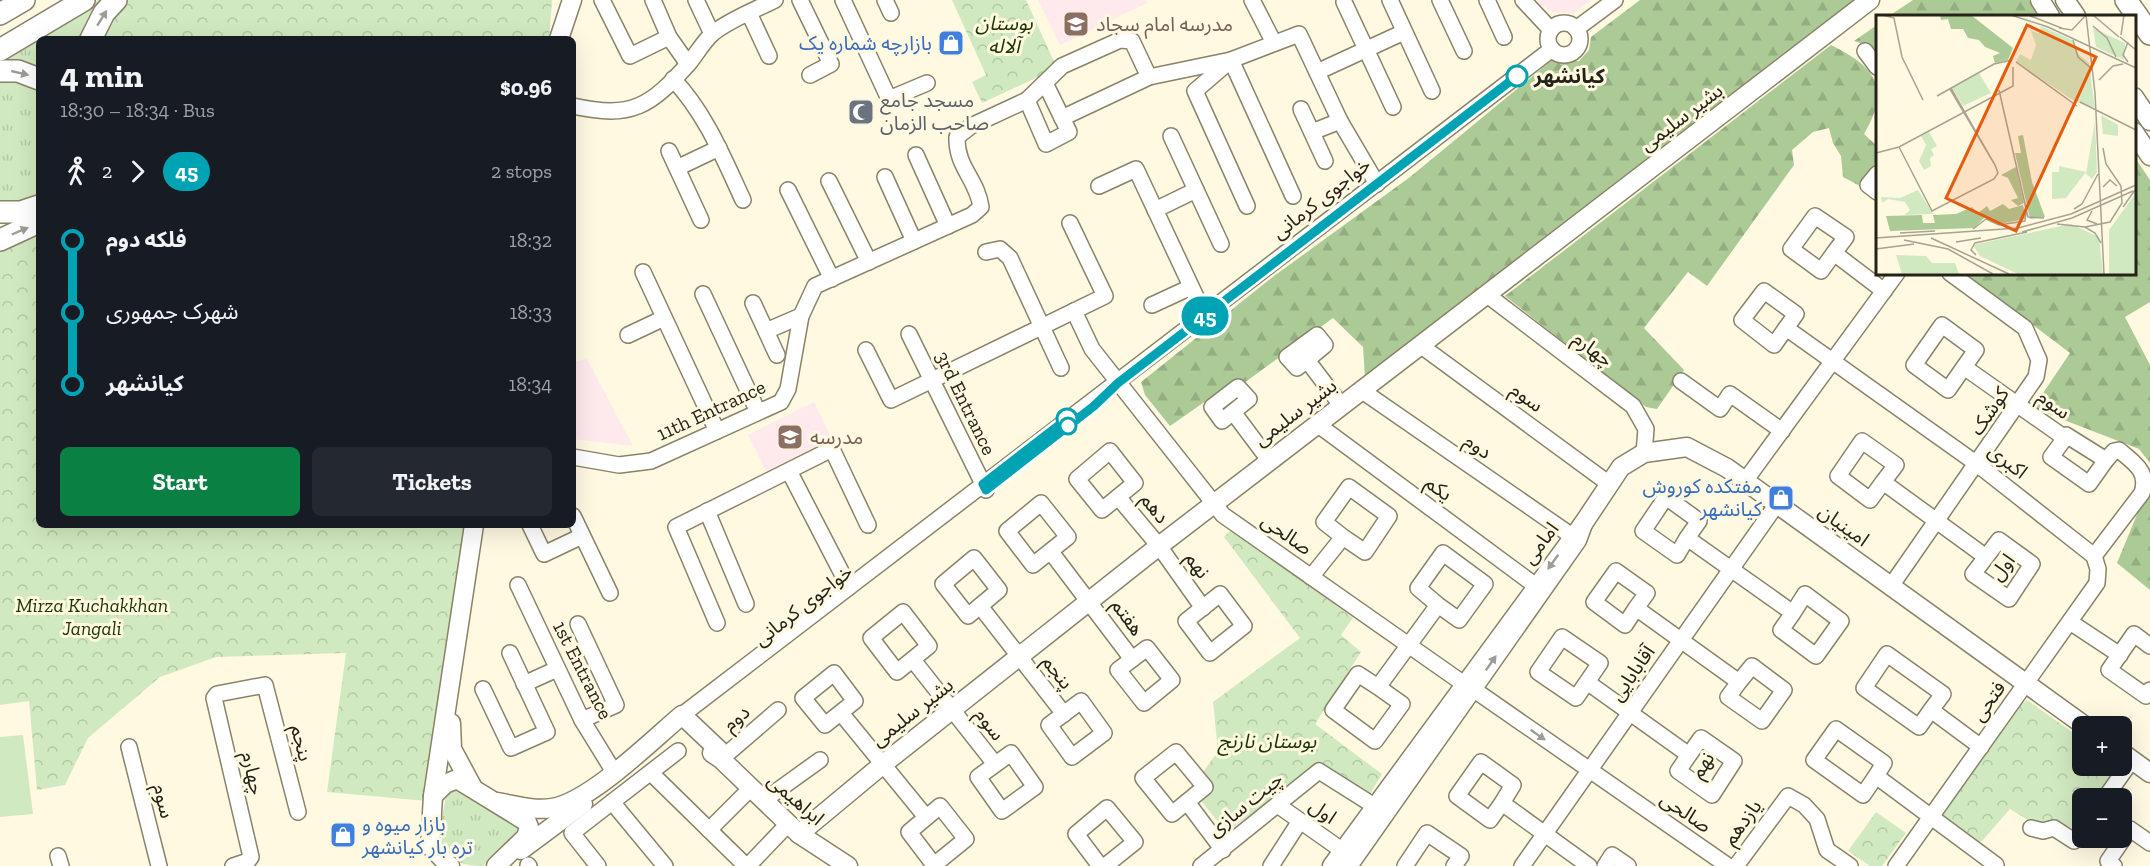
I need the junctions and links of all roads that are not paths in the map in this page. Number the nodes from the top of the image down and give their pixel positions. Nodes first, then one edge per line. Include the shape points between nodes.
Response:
1 (24, 0) edge
2 (84, 0) edge
3 (116, 0) edge
4 (556, 0) edge
5 (572, 0) edge
6 (602, 0) edge
7 (653, 0) edge
8 (696, 0) edge
9 (775, 0) edge
10 (800, 0) edge
11 (843, 0) edge
12 (1252, 0) edge
13 (1390, 0) edge
14 (1440, 0) edge
15 (1487, 0) edge
16 (1523, 0) edge
17 (1615, 0) edge
18 (1870, 0) edge
19 (1883, 0) edge
20 (2040, 0) edge
21 (2065, 0) edge
22 (2126, 0) edge
23 (1344, 2) dead end
24 (749, 13) junction
25 (0, 14) edge
26 (1855, 15) junction
27 (2049, 15) edge
28 (2075, 15) edge
29 (1576, 29) junction
30 (1551, 30) junction
31 (1404, 32) junction
32 (712, 34) junction
33 (2150, 34) edge
34 (93, 36) edge
35 (557, 36) edge
36 (558, 36) edge
37 (669, 37) junction
38 (1504, 37) dead end
39 (1274, 43) junction
40 (1366, 49) junction
41 (1552, 49) junction
42 (0, 50) edge
43 (1464, 51) dead end
44 (1865, 51) dead end
45 (769, 56) dead end
46 (1231, 60) junction
47 (688, 64) junction
48 (1876, 66) edge
49 (0, 71) edge
50 (1317, 72) junction
51 (810, 75) dead end
52 (1149, 77) junction
53 (36, 78) edge
54 (673, 79) junction
55 (927, 83) dead end
56 (1045, 83) junction
57 (1432, 91) dead end
58 (1027, 100) junction
59 (2135, 101) edge
60 (576, 107) edge
61 (1393, 107) dead end
62 (1301, 109) dead end
63 (1062, 118) junction
64 (1340, 121) junction
65 (2150, 122) edge
66 (1312, 132) junction
67 (2135, 135) edge
68 (1171, 136) dead end
69 (719, 148) junction
70 (669, 151) dead end
71 (916, 154) dead end
72 (2150, 156) edge
73 (1325, 161) dead end
74 (677, 168) junction
75 (1876, 175) edge
76 (885, 177) dead end
77 (829, 181) dead end
78 (1377, 184) junction
79 (1099, 186) dead end
80 (788, 190) dead end
81 (1196, 190) junction
82 (1876, 191) edge
83 (1293, 196) dead end
84 (742, 200) dead end
85 (1247, 206) dead end
86 (36, 207) edge
87 (1155, 210) junction
88 (0, 212) edge
89 (701, 220) dead end
90 (36, 223) edge
91 (1070, 223) dead end
92 (948, 226) junction
93 (0, 240) edge
94 (914, 241) junction
95 (1221, 244) dead end
96 (986, 252) dead end
97 (1834, 253) dead end
98 (869, 262) junction
99 (643, 272) dead end
100 (1896, 274) edge
101 (1951, 274) edge
102 (832, 279) junction
103 (1191, 287) junction
104 (1884, 291) junction
105 (703, 294) dead end
106 (1486, 294) junction
107 (753, 303) dead end
108 (1152, 305) dead end
109 (1074, 311) junction
110 (801, 316) junction
111 (1205, 316) junction
112 (664, 318) junction
113 (1042, 327) junction
114 (1786, 328) dead end
115 (766, 331) junction
116 (909, 334) dead end
117 (628, 335) dead end
118 (1420, 345) junction
119 (866, 350) dead end
120 (777, 356) dead end
121 (1307, 360) dead end
122 (1833, 363) junction
123 (1061, 368) dead end
124 (1964, 368) dead end
125 (932, 381) junction
126 (1681, 381) dead end
127 (1118, 383) junction
128 (1361, 390) junction
129 (1341, 405) junction
130 (2018, 405) junction
131 (758, 412) junction
132 (1233, 412) dead end
133 (1317, 424) junction
134 (717, 431) junction
135 (1782, 431) junction
136 (2065, 438) junction
137 (1644, 453) junction
138 (576, 458) edge
139 (1269, 460) junction
140 (2106, 460) junction
141 (1977, 464) junction
142 (789, 471) junction
143 (1745, 481) junction
144 (1883, 482) dead end
145 (1608, 483) junction
146 (984, 487) junction
147 (1118, 497) dead end
148 (1214, 503) junction
149 (1777, 504) junction
150 (707, 511) junction
151 (1936, 522) junction
152 (576, 523) edge
153 (868, 525) dead end
154 (474, 528) edge
155 (531, 528) edge
156 (1578, 530) junction
157 (582, 536) junction
158 (1343, 537) dead end
159 (1688, 538) dead end
160 (1159, 546) junction
161 (1050, 552) dead end
162 (1986, 556) dead end
163 (2094, 556) junction
164 (1731, 569) junction
165 (1311, 577) junction
166 (518, 585) dead end
167 (1536, 586) junction
168 (1891, 586) junction
169 (849, 587) junction
170 (610, 593) dead end
171 (1090, 601) junction
172 (746, 604) dead end
173 (1438, 604) junction
174 (980, 606) dead end
175 (1203, 608) dead end
176 (1636, 608) dead end
177 (1793, 613) dead end
178 (2070, 622) junction
179 (717, 623) dead end
180 (578, 624) dead end
181 (1681, 641) junction
182 (1407, 645) junction
183 (2150, 646) edge
184 (510, 653) dead end
185 (2121, 655) junction
186 (1020, 656) junction
187 (1132, 659) dead end
188 (913, 660) dead end
189 (557, 669) junction
190 (453, 673) junction
191 (1587, 682) dead end
192 (1739, 682) dead end
193 (524, 684) junction
194 (2026, 684) junction
195 (265, 685) joint
196 (1378, 687) junction
197 (1469, 687) junction
198 (483, 689) dead end
199 (2150, 690) edge
200 (778, 710) dead end
201 (952, 710) junction
202 (1931, 710) junction
203 (841, 712) dead end
204 (1630, 712) junction
205 (1064, 714) dead end
206 (2072, 717) edge
207 (686, 719) junction
208 (582, 720) junction
209 (129, 747) dead end
210 (1981, 747) junction
211 (678, 751) dead end
212 (1689, 755) dead end
213 (721, 759) junction
214 (820, 760) dead end
215 (2132, 760) edge
216 (994, 764) dead end
217 (882, 765) junction
218 (1589, 771) junction
219 (614, 772) junction
220 (651, 772) junction
221 (2150, 773) edge
222 (1876, 776) junction
223 (473, 788) junction
224 (750, 789) junction
225 (433, 796) junction
226 (763, 801) junction
227 (497, 802) junction
228 (612, 802) junction
229 (1187, 802) dead end
230 (1502, 803) dead end
231 (1279, 806) junction
232 (1376, 807) junction
233 (298, 812) dead end
234 (926, 817) dead end
235 (1931, 818) junction
236 (1300, 821) junction
237 (2031, 828) dead end
238 (793, 829) junction
239 (709, 830) junction
240 (1545, 833) junction
241 (2072, 841) edge
242 (2150, 843) edge
243 (430, 846) junction
244 (1223, 850) junction
245 (1346, 858) edge
246 (1123, 860) edge
247 (503, 861) edge
248 (1719, 863) edge
249 (1996, 865) edge
250 (159, 866) edge
251 (233, 866) edge
252 (438, 866) edge
253 (450, 866) edge
254 (598, 866) edge
255 (665, 866) edge
256 (747, 866) edge
257 (848, 866) edge
258 (1103, 866) edge
259 (1201, 866) edge
260 (1271, 866) edge
261 (1332, 866) edge
262 (1405, 866) edge
263 (1454, 866) edge
264 (1522, 866) edge
265 (1589, 866) edge
266 (1605, 866) edge
267 (1628, 866) edge
268 (1736, 866) edge
269 (1851, 866) edge
270 (1896, 866) edge
271 (2114, 866) edge

1 - 25 highway
2 - 42 highway
34 -> 3 highway
4 - 35 main road
5 - 36 main road
6 - 37 street via 630,56
7 - 37 street
8 - 32 street
9 - 24 street
10 - 51 street via 831,64
11 - 55 street via 889,99
12 - 39 street
13 - 31 street
14 - 43 street
15 - 38 street
16 - 30 street
17 - 29 street
18 - 26 main road
19 - 26 main road
20 - 27 main road
21 - 28 main road
22 - 33 highway
23 - 40 street
24 - 32 street
24 - 45 street
26 - 106 main road, بشیر سلیمی
29 - 30 street via 1563,23
29 - 41 street via 1580,43 1574,51 1565,55
30 - 41 street via 1548,40
31 - 40 street
31 - 57 street
32 - 47 street
37 - 47 street
39 - 46 street
39 - 50 street via 1299,34
40 - 50 street
40 - 61 street
41 - 78 street, خواجوی کرمانی
44 - 48 street
46 - 52 street
46 - 83 street
46 - 85 street via 1195,91
47 - 54 street
49 -> 53 highway via 18,71
50 - 64 street
52 - 56 street via 1132,41 1120,39 1062,66
52 - 63 street
54 - 60 street via 658,94 628,110 612,113
54 - 69 street via 693,100
56 - 58 street
56 - 63 street
58 - 63 street via 1046,144 1069,132
58 - 92 street, 11th Entrance via 971,126 957,137 957,153 979,195 981,207
59 - 65 main road
62 - 66 street
64 - 66 street
64 - 78 street
66 - 73 street
67 - 72 main road
68 - 81 street
69 - 74 street
69 - 84 street
70 - 74 street
71 - 92 street
74 - 89 street
75 - 82 street via 1868,185
76 - 94 street
77 - 98 street
78 - 111 street, خواجوی کرمانی
79 - 87 street via 1136,169
80 - 102 street
81 - 87 street
81 - 95 street
86 - 88 highway
87 - 103 street
93 -> 90 highway
91 - 109 street via 1106,296
92 - 94 street, 11th Entrance
94 - 98 street, 11th Entrance
96 - 113 street via 1000,249 1010,258
97 - 104 street
98 - 102 street, 11th Entrance
99 - 112 street
100 - 104 street
101 - 130 street, کوشک via 2025,328 2033,341 2039,360 2036,377
102 - 110 street, 11th Entrance via 815,286
103 - 108 street
103 - 111 street
104 - 122 street
105 - 131 street
106 - 118 main road, بشیر سلیمی
106 - 137 street, چهارم via 1633,406 1646,429
107 - 115 street
109 - 113 street
109 - 127 street, صالحی via 1092,349
110 - 115 street
110 - 131 street, 11th Entrance via 788,389 781,402
111 - 127 street, خواجوی کرمانی
112 - 117 street
112 - 134 street
113 - 123 street
113 - 125 street
114 - 122 street
115 - 120 street
116 - 125 street, 3rd Entrance
118 - 128 main road, بشیر سلیمی
118 - 145 street, سوم
119 - 125 street via 891,400
121 - 129 street
122 - 135 street
122 - 141 street, اکبری
124 - 130 street, سوم
125 - 146 street, 3rd Entrance
126 - 135 street via 1720,409 1730,394
127 - 146 street, خواجوی کرمانی via 1094,406
127 - 148 street, صالحی
128 - 129 main road, بشیر سلیمی
128 - 156 street, دوم
129 - 133 main road, بشیر سلیمی
130 - 136 street, سوم
130 - 141 street, کوشک
131 - 134 street, 11th Entrance
132 - 139 street
133 - 139 main road, بشیر سلیمی
133 - 167 street, یکم
134 - 138 street, 11th Entrance via 651,461 619,465
135 - 143 street
136 - 140 street, سوم via 2066,435
136 - 140 street, سوم via 2051,458 2089,484
137 - 143 main road, امینیان via 1687,447
137 - 145 main road, امینیان via 1621,467
139 - 148 main road, بشیر سلیمی
140 - 163 street via 2119,450 2143,472 2145,480 2142,493
141 - 151 street, کوشک
141 - 163 street, اکبری
142 - 150 street
142 - 153 street via 832,449
142 - 169 street
143 - 149 main road, امینیان
144 - 151 street
145 - 156 main road, امینیان
146 - 169 street, خواجوی کرمانی
146 - 207 street, خواجوی کرمانی
147 - 160 street, دهم
148 - 160 main road, بشیر سلیمی
148 - 165 street, صالحی via 1223,515
149 - 164 street, آقابابایی
149 - 168 main road, امینیان
150 - 172 street
150 - 179 street via 676,527
151 - 162 street, اول
151 - 168 street, کوشک
152 - 157 street
154 - 190 main road
155 - 157 street via 544,554
156 -> 167 main road, امامی
197 -> 156 main road, امامی via 1577,540
157 - 170 street
158 - 165 street
159 - 164 street
160 - 171 main road, بشیر سلیمی
160 - 175 street, نهم
161 - 171 street, هفتم
163 - 178 street, فتحی via 2097,584
164 - 177 street
164 - 181 street, آقابابایی
165 - 182 street, صالحی
166 - 189 street, 1st Entrance
167 - 197 main road, امامی
168 - 194 main road, امینیان
169 - 207 street, خواجوی کرمانی
171 - 186 main road, بشیر سلیمی
171 - 187 street, هفتم
173 - 173 street via 1459,620 1485,584 1443,553 1418,588
173 - 182 street
174 - 186 street, پنجم
176 - 181 street
178 - 185 street
178 - 194 street, فتحی
180 - 208 street via 616,705
181 - 192 street
181 - 204 street, آقابابایی
182 - 196 street
182 - 197 street, صالحی
183 - 185 street via 2134,634
184 - 193 street
185 - 199 street via 2109,670 2146,696
186 - 201 main road, بشیر سلیمی
186 - 205 street, پنجم
188 - 201 street
189 - 193 street
189 - 208 street, 1st Entrance
190 - 223 main road via 451,743
190 - 225 main road
191 - 204 street, نهم
193 - 198 street via 546,732 511,748
194 - 206 main road, امینیان
194 - 210 street, فتحی
195 - 233 street, پنجم
195 - 251 street, چهارم via 214,696 250,860
196 - 196 street via 1402,704 1375,741 1333,710 1358,674
197 -> 218 street, صالحی
197 - 232 main road, امامی
197 - 245 main road, امامی
200 - 213 street, دوم
201 - 216 street, سوم
201 - 217 main road, بشیر سلیمی
202 - 202 street via 1919,728 1864,688 1887,654 1943,694
202 - 210 street
203 - 217 street
204 - 212 street, نهم
204 - 218 street, آقابابایی
207 - 213 main road, ابراهیمی via 718,750
207 - 219 main road, خواجوی کرمانی
207 - 247 main road, خواجوی کرمانی via 530,844
208 - 219 street, 1st Entrance
209 - 250 street, سوم
210 - 235 street, فتحی
211 - 220 street
213 - 224 main road, ابراهیمی
214 - 226 street
215 - 221 main road
217 - 234 street
217 - 238 main road, بشیر سلیمی
218 - 240 street, آقابابایی
218 - 248 street, صالحی
219 - 227 main road, خواجوی کرمانی via 562,806 533,809
220 - 228 street
220 - 239 street
222 - 222 street via 1863,795 1814,760 1836,729 1884,764
222 - 235 street
223 - 225 main road via 453,780
223 - 227 main road
224 - 226 main road, ابراهیمی
224 - 239 street
225 - 243 main road
226 - 238 main road, ابراهیمی
227 - 247 main road via 524,817 529,827 526,837
228 - 254 street via 572,833
228 - 255 street
229 - 244 street
230 - 240 street
231 - 232 street, چیت سازی via 1319,771
231 - 236 street, اول
231 - 244 street, چیت سازی
232 - 245 main road, امامی
235 - 249 street
235 - 270 street, فتحی
236 - 245 street, اول
236 - 260 street
237 - 241 street via 2054,828
238 - 256 street
238 - 257 main road, ابراهیمی
239 - 256 street
240 - 264 street, آقابابایی
240 - 265 street
242 - 271 street via 2130,829 2108,861
243 - 252 main road
243 - 253 main road
244 - 259 street, چیت سازی
245 - 261 main road, امامی
246 - 258 street
246 - 258 street via 1135,842 1107,808 1076,834
262 - 263 street via 1427,833 1461,856
266 - 267 street via 1612,855
268 - 269 street, یازدهم via 1788,796 1813,814 1827,850

